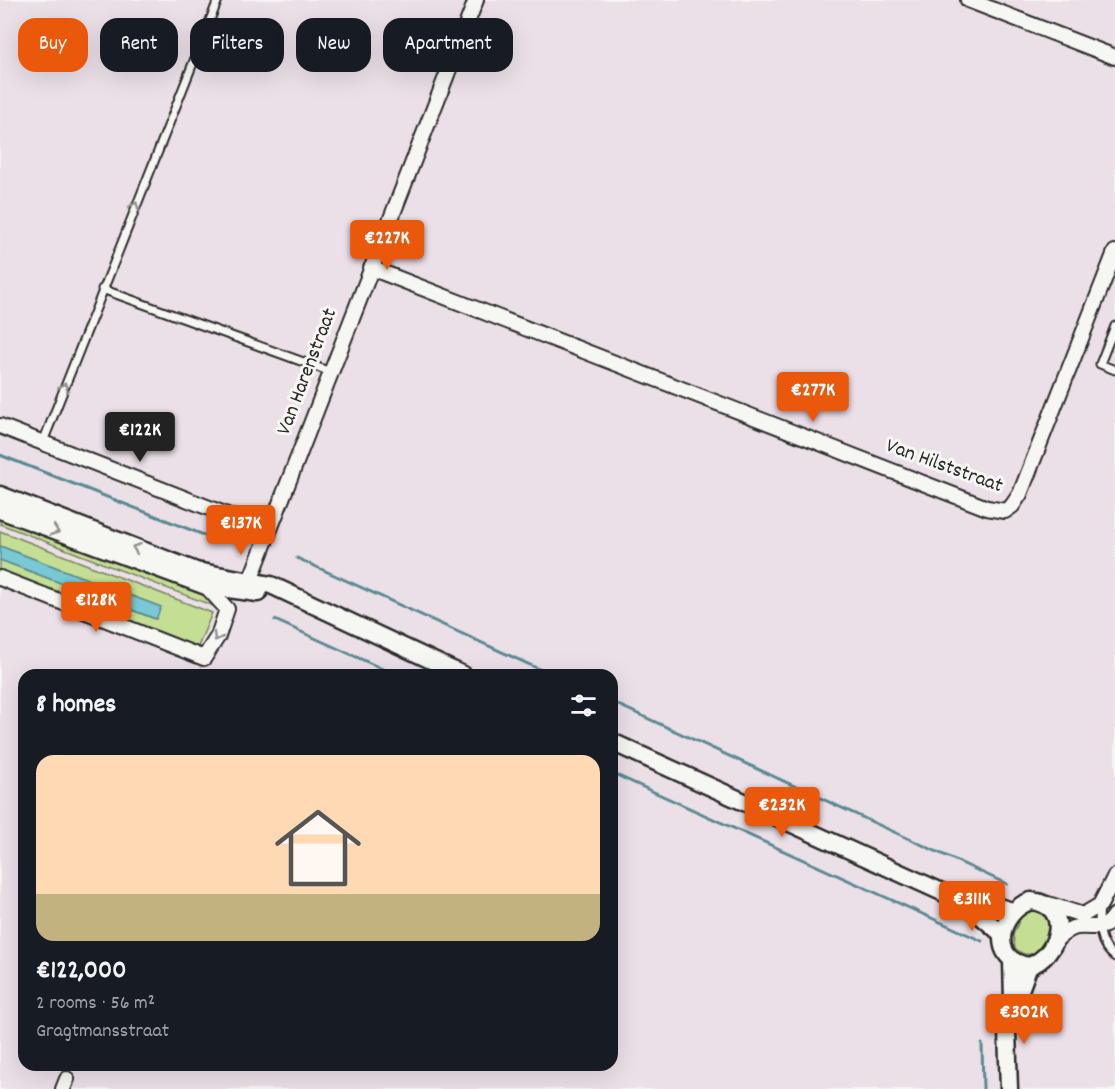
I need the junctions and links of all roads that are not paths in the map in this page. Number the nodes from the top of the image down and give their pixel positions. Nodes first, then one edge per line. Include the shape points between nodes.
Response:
1 (218, 0) edge
2 (476, 0) edge
3 (968, 0) edge
4 (1115, 57) edge
5 (1115, 252) edge
6 (371, 268) junction
7 (102, 289) junction
8 (1115, 326) edge
9 (1115, 370) edge
10 (331, 372) junction
11 (0, 426) edge
12 (43, 442) junction
13 (0, 495) edge
14 (0, 510) edge
15 (268, 531) junction
16 (0, 578) edge
17 (206, 586) junction
18 (248, 586) junction
19 (450, 669) edge
20 (618, 745) edge
21 (1115, 876) edge
22 (966, 903) junction
23 (1047, 904) junction
24 (1100, 905) junction
25 (1012, 911) junction
26 (1115, 915) edge
27 (1098, 929) junction
28 (1002, 934) junction
29 (1053, 942) junction
30 (1115, 957) edge
31 (1012, 961) junction
32 (1029, 966) junction
33 (1013, 999) junction
34 (1009, 1089) edge

7 -> 1 lane
2 - 6 street, Van Harenstraat
3 - 4 street
5 - 6 street, Van Hilststraat via 1020,494 1005,510 987,508
6 - 10 street, Van Harenstraat
7 - 10 lane
12 -> 7 lane
8 - 9 lane via 1100,364
10 - 15 street, Van Harenstraat
11 - 12 street
12 - 15 street
18 -> 13 street via 196,571
14 -> 17 street
15 - 18 street, Van Harenstraat
17 -> 16 street via 227,609 218,636 204,658
17 - 18 street
18 - 19 street via 291,597
20 - 22 street
21 - 24 street
22 - 25 street via 985,903
22 - 28 street
23 - 24 street via 1083,915
23 - 25 street via 1031,901
23 - 29 street via 1056,913 1059,927
24 - 27 lane
25 - 28 street
26 - 27 street
27 - 29 street via 1077,927
27 - 30 lane via 1107,950
28 - 31 street via 1001,944
29 - 32 street via 1045,957
31 - 32 street
31 - 33 street
32 - 33 street
33 - 34 street via 1007,1031

